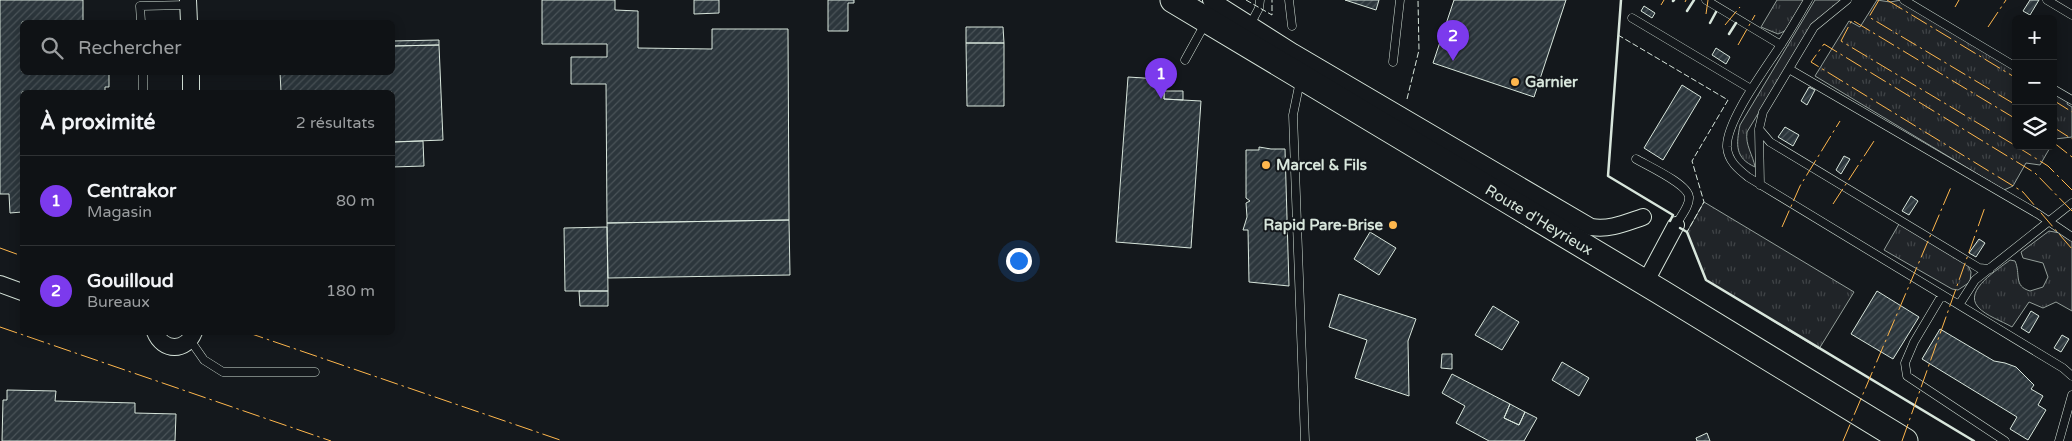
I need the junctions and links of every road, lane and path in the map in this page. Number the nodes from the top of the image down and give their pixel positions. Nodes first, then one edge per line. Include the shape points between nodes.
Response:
1 (1173, 0) edge
2 (1260, 0) edge
3 (1289, 0) edge
4 (1400, 0) edge
5 (1706, 0) edge
6 (1808, 0) edge
7 (1847, 0) edge
8 (1904, 0) edge
9 (2047, 0) edge
10 (188, 2) edge
11 (1209, 10) edge
12 (2072, 15) edge
13 (1632, 18) dead end
14 (141, 20) edge
15 (189, 20) edge
16 (1250, 25) junction
17 (1292, 26) dead end
18 (1780, 46) junction
19 (1185, 60) dead end
20 (1393, 62) dead end
21 (2012, 65) edge
22 (1789, 69) junction
23 (143, 75) edge
24 (191, 75) edge
25 (1301, 77) junction
26 (1751, 89) junction
27 (143, 90) edge
28 (191, 90) edge
29 (2057, 91) edge
30 (2072, 100) edge
31 (1759, 129) junction
32 (1636, 159) dead end
33 (1760, 185) junction
34 (2072, 203) edge
35 (1643, 217) dead end
36 (2048, 222) junction
37 (1676, 225) joint
38 (2072, 237) edge
39 (1990, 269) junction
40 (1645, 283) junction
41 (0, 284) edge
42 (20, 291) edge
43 (1942, 295) junction
44 (1959, 305) junction
45 (156, 335) edge
46 (192, 336) edge
47 (315, 372) dead end
48 (2072, 376) edge
49 (2071, 400) edge
50 (1305, 441) edge
51 (1905, 441) edge
52 (2005, 441) edge
53 (2059, 441) edge

1 - 11 main road, Route d'Heyrieux
2 - 16 lane
3 - 17 lane
4 - 20 lane
5 - 18 lane
6 - 18 lane
7 - 22 lane via 1814,27
8 - 21 lane
9 - 12 lane
10 - 14 lane via 140,6
10 - 15 street
11 - 16 street, Route d'Heyrieux
11 - 19 lane
11 - 25 main road, Route d'Heyrieux
13 - 26 lane
16 - 35 street, Route d'Heyrieux via 1590,227 1602,229
18 - 26 lane
22 - 31 lane via 1763,112
22 - 36 lane
23 - 27 lane
24 - 28 street
25 - 40 main road, Route d'Heyrieux
25 - 50 lane via 1293,115
26 - 33 lane via 1730,131 1727,147 1733,164
29 - 30 lane
31 - 33 lane
31 - 39 lane via 1778,147 1979,268
32 - 37 lane via 1685,187 1689,197
33 - 43 lane
34 - 36 lane
36 - 38 lane
36 - 39 lane
37 - 40 street
39 - 44 lane via 1975,280
40 - 51 main road, Route d'Heyrieux
41 - 42 street
43 - 44 lane
43 - 52 lane via 1914,342 1905,363 1907,376
44 - 48 lane
45 - 46 street via 168,347 175,348 185,345
46 - 47 lane via 204,360 223,372
49 - 53 lane

